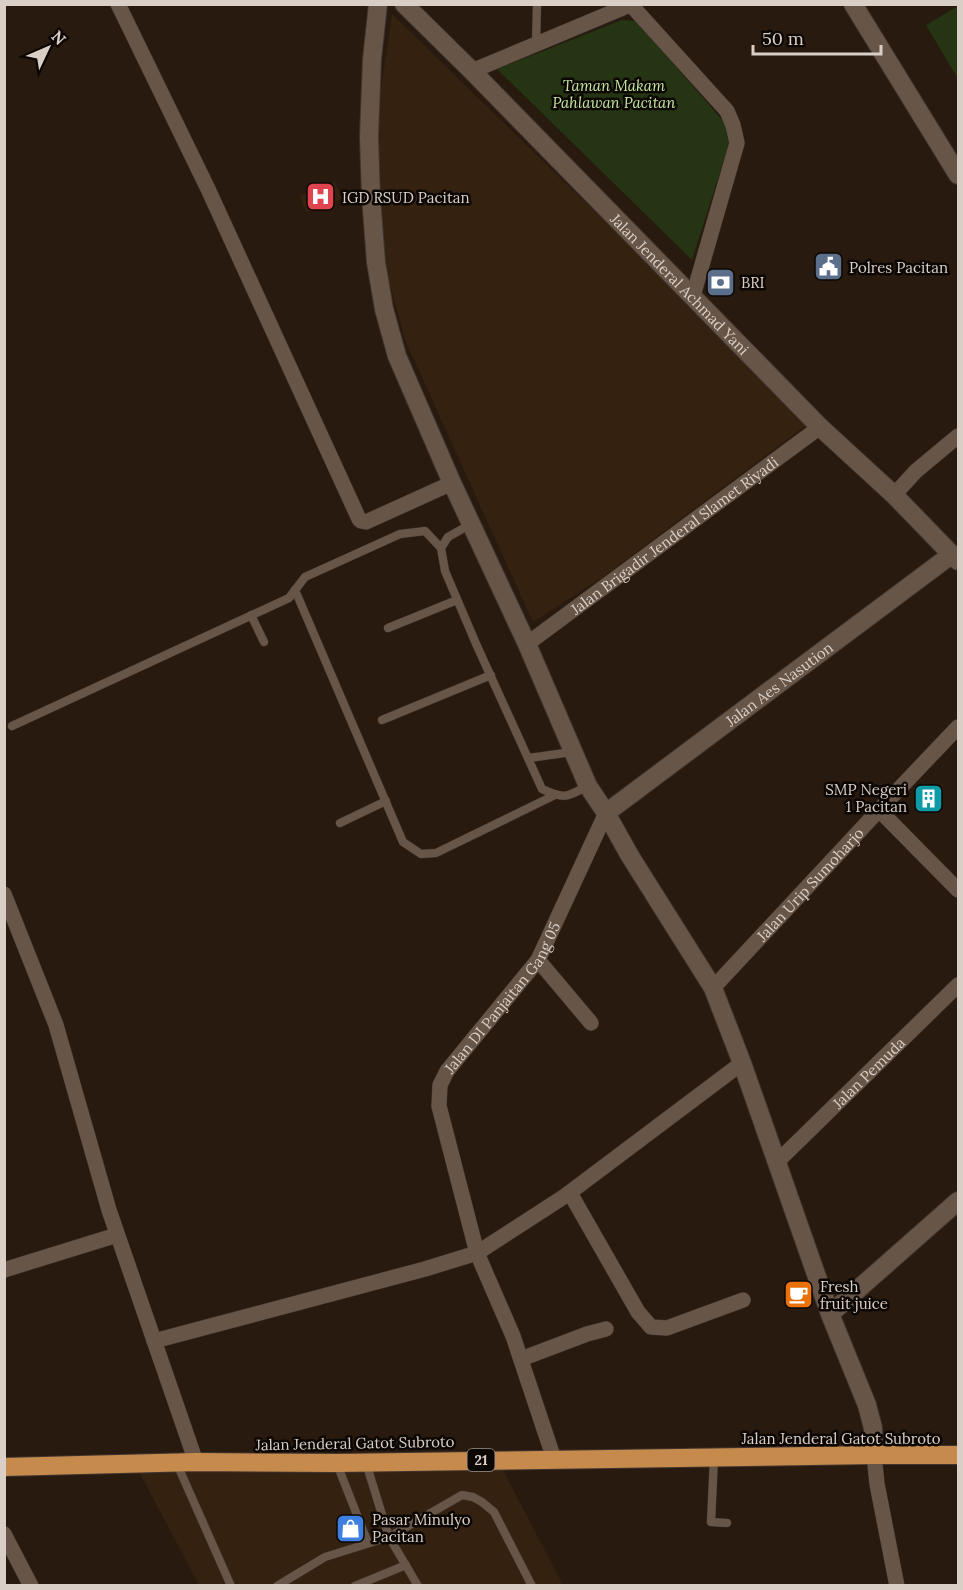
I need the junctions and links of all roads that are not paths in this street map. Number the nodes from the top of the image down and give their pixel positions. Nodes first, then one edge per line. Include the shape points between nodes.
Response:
1 (118, 4) edge
2 (378, 4) edge
3 (537, 4) edge
4 (853, 4) edge
5 (631, 5) edge
6 (411, 7) edge
7 (536, 44) junction
8 (472, 71) junction
9 (958, 174) edge
10 (693, 296) junction
11 (820, 427) junction
12 (958, 436) edge
13 (452, 483) junction
14 (894, 495) junction
15 (471, 524) junction
16 (441, 548) junction
17 (955, 558) edge
18 (295, 590) junction
19 (457, 600) junction
20 (251, 615) junction
21 (388, 628) dead end
22 (264, 642) dead end
23 (527, 644) junction
24 (490, 675) junction
25 (382, 720) dead end
26 (12, 726) dead end
27 (958, 727) edge
28 (573, 752) junction
29 (529, 758) junction
30 (588, 786) junction
31 (555, 795) junction
32 (386, 801) junction
33 (879, 810) junction
34 (606, 813) junction
35 (340, 823) dead end
36 (958, 890) edge
37 (4, 894) edge
38 (538, 960) junction
39 (958, 985) edge
40 (713, 988) junction
41 (591, 1023) dead end
42 (742, 1063) junction
43 (777, 1162) junction
44 (570, 1192) junction
45 (958, 1201) edge
46 (117, 1235) junction
47 (477, 1253) junction
48 (4, 1270) edge
49 (743, 1300) dead end
50 (830, 1314) junction
51 (606, 1329) dead end
52 (154, 1341) junction
53 (520, 1359) junction
54 (874, 1455) junction
55 (958, 1455) edge
56 (714, 1457) junction
57 (554, 1459) junction
58 (176, 1462) junction
59 (196, 1462) junction
60 (366, 1462) junction
61 (337, 1463) junction
62 (4, 1467) edge
63 (727, 1523) dead end
64 (4, 1534) edge
65 (389, 1536) junction
66 (368, 1543) junction
67 (406, 1565) junction
68 (31, 1586) edge
69 (231, 1586) edge
70 (277, 1586) edge
71 (355, 1586) edge
72 (418, 1586) edge
73 (532, 1586) edge
74 (897, 1586) edge

1 - 13 street via 208,189 357,516 366,522
2 - 13 street via 369,137 376,262 397,356
3 - 7 lane
4 - 9 street
5 - 7 street
5 - 10 street via 727,111 734,125 736,143
6 - 8 street, Jalan Jenderal Achmad Yani
7 - 8 street
8 - 10 street, Jalan Jenderal Achmad Yani
10 - 11 street, Jalan Jenderal Achmad Yani
11 - 14 street, Jalan Jenderal Achmad Yani
11 - 23 street, Jalan Brigadir Jenderal Slamet Riyadi
12 - 14 street
13 - 15 street
14 - 17 street, Jalan Jenderal Achmad Yani
15 - 16 lane via 448,537
15 - 23 street
16 - 18 lane via 425,531 400,534 305,578
16 - 19 lane
17 - 34 street, Jalan Aes Nasution
18 - 20 lane via 289,598
18 - 32 lane
19 - 21 lane
19 - 24 lane
20 - 22 lane
20 - 26 lane
23 - 28 street
24 - 25 lane
24 - 29 lane
27 - 33 street, Jalan Urip Sumoharjo
28 - 29 lane
28 - 30 street
29 - 31 lane via 542,789
30 - 31 lane via 569,797
30 - 34 street
31 - 32 lane via 436,853 421,854 403,842
32 - 35 lane
33 - 36 street
33 - 40 street, Jalan Urip Sumoharjo
34 - 38 street, Jalan DI Panjaitan Gang 05
34 - 40 street
37 - 46 street via 56,1025
38 - 41 street
38 - 47 street, Jalan DI Panjaitan Gang 05 via 447,1071 440,1085 439,1106
39 - 43 street, Jalan Pemuda
40 - 42 street
42 - 43 street
42 - 44 street
43 - 50 street
44 - 47 street
44 - 49 street via 638,1312 651,1326 667,1328
45 - 50 street
46 - 48 street
46 - 52 street
47 - 52 street
47 - 53 street, Jalan DI Panjaitan Gang 05
50 - 54 street via 867,1405
51 - 53 street
52 - 59 street
53 - 57 street, Jalan DI Panjaitan Gang 05
54 - 55 highway, Jalan Jenderal Gatot Subroto / 21
54 - 56 highway, Jalan Jenderal Gatot Subroto / 21
54 - 74 street
56 - 57 highway, Jalan Jenderal Gatot Subroto / 21
56 - 63 lane via 711,1522
57 - 60 highway, Jalan Jenderal Gatot Subroto / 21
58 - 59 highway, Jalan Jenderal Gatot Subroto / 21
58 - 62 highway, Jalan Jenderal Gatot Subroto / 21
58 - 69 lane
59 - 61 highway, Jalan Jenderal Gatot Subroto / 21
60 - 61 highway, Jalan Jenderal Gatot Subroto / 21
60 - 65 lane
61 - 66 lane
64 - 68 street
65 - 66 lane
65 - 67 lane
65 - 73 lane via 462,1495 473,1497 494,1512
66 - 70 lane via 325,1557
67 - 71 lane
67 - 72 lane

